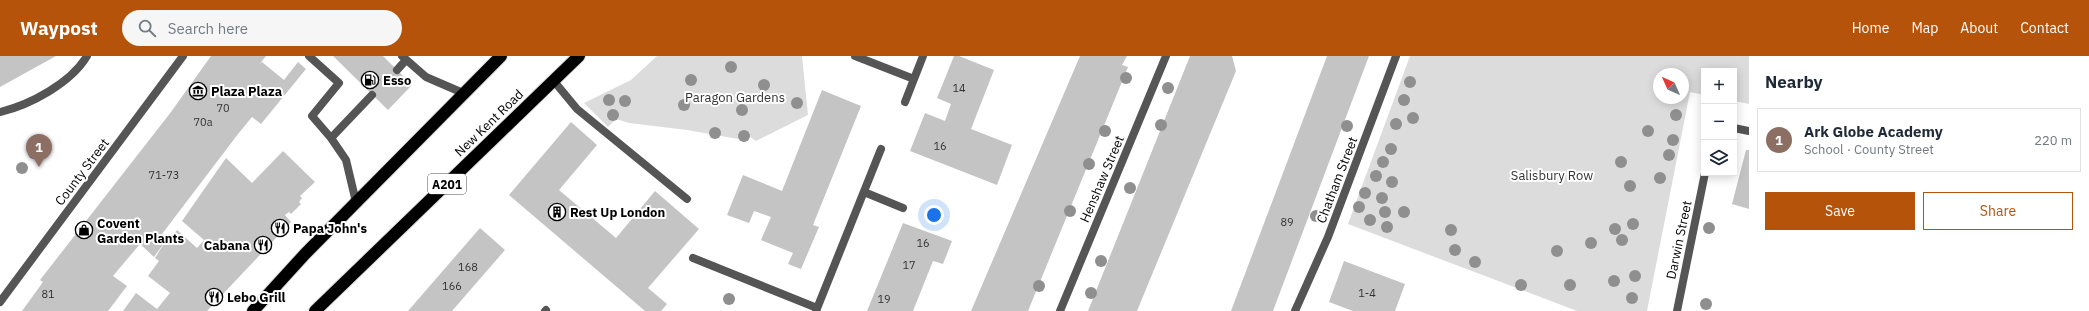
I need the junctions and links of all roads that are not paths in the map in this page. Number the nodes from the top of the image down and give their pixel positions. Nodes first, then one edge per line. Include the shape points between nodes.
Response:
1 (87, 56) edge
2 (183, 56) edge
3 (309, 56) edge
4 (501, 56) edge
5 (579, 56) edge
6 (855, 56) edge
7 (923, 56) edge
8 (1166, 56) edge
9 (1396, 56) edge
10 (404, 58) edge
11 (397, 70) dead end
12 (914, 79) junction
13 (553, 80) junction
14 (463, 93) junction
15 (372, 95) dead end
16 (905, 102) dead end
17 (0, 112) edge
18 (1737, 129) edge
19 (1749, 131) edge
20 (331, 138) junction
21 (881, 149) dead end
22 (1704, 176) edge
23 (864, 192) junction
24 (687, 199) dead end
25 (356, 202) junction
26 (903, 208) dead end
27 (693, 258) dead end
28 (0, 302) edge
29 (816, 310) edge
30 (252, 311) edge
31 (315, 311) edge
32 (1060, 311) edge
33 (1295, 311) edge
34 (1677, 311) edge

1 - 17 street via 70,76 44,94 17,108
2 - 28 street, County Street
3 - 20 street via 339,83 312,116
4 - 14 highway
5 - 13 highway, New Kent Road / A201
6 - 12 street
7 - 12 street
8 - 32 street, Henshaw Street
9 - 33 street, Chatham Street via 1328,237
10 - 11 street
10 - 14 street via 426,77
12 - 16 street
13 - 24 street via 576,109
13 - 31 highway, New Kent Road / A201
14 - 25 highway
15 - 20 street
18 - 19 street
20 - 25 street via 346,160
21 - 23 street
22 - 34 street, Darwin Street
23 - 26 street
23 - 29 street
25 - 30 highway
27 - 29 street

